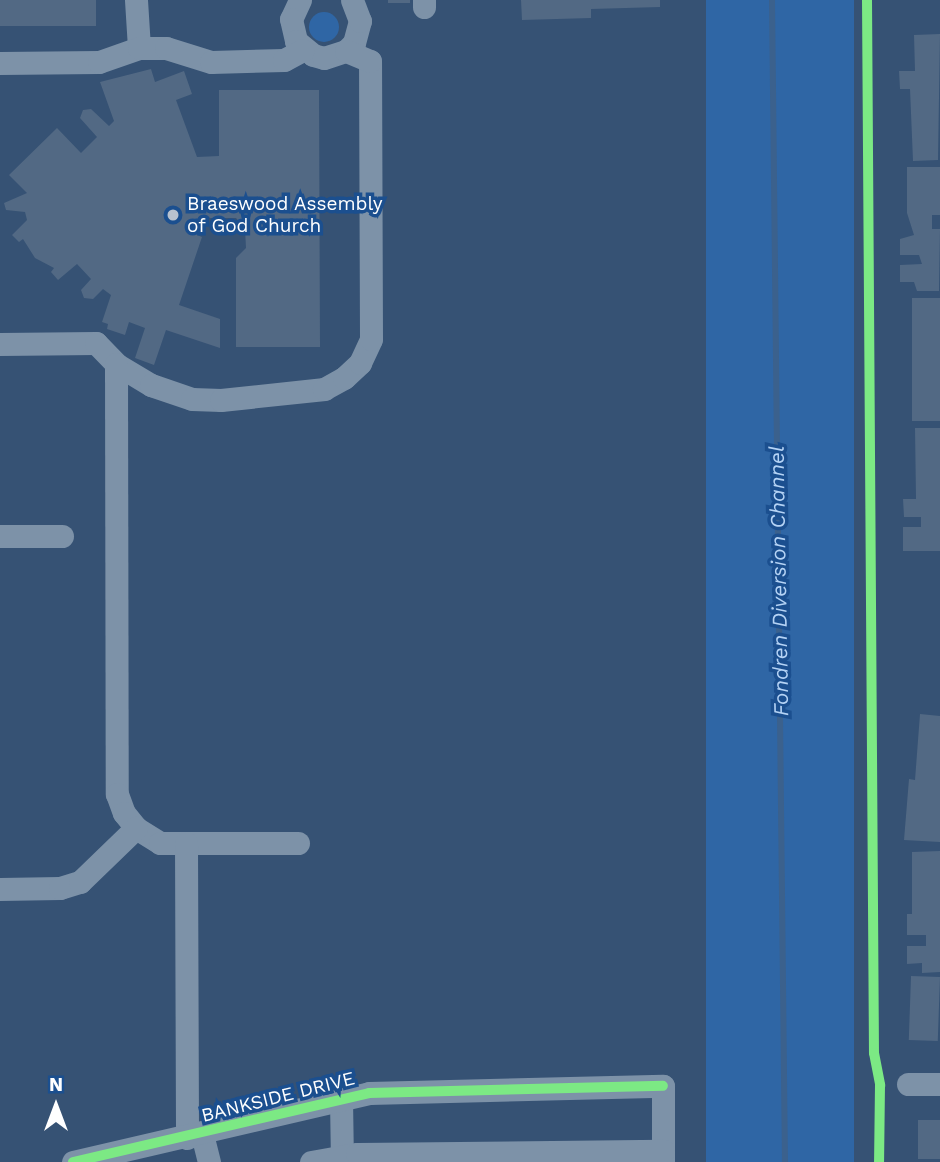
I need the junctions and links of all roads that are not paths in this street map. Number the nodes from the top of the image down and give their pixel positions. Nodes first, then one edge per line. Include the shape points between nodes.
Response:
1 (136, 0) edge
2 (300, 0) edge
3 (352, 0) edge
4 (139, 48) junction
5 (303, 50) junction
6 (346, 51) junction
7 (0, 62) edge
8 (0, 344) edge
9 (116, 364) junction
10 (0, 536) edge
11 (62, 536) dead end
12 (136, 828) junction
13 (298, 842) dead end
14 (186, 843) junction
15 (0, 889) edge
16 (908, 1084) dead end
17 (940, 1084) edge
18 (341, 1099) junction
19 (195, 1136) junction
20 (663, 1156) edge
21 (342, 1158) edge
22 (73, 1162) edge
23 (209, 1162) edge
24 (310, 1162) edge

1 - 4 street
2 - 5 street via 291,31
3 - 6 street via 359,32
4 - 5 street via 166,48 211,62 284,60
4 - 7 street via 99,62
5 - 6 street via 324,58
6 - 9 street via 370,61 371,339 360,363 324,389 221,400 192,399 151,385
8 - 9 street via 96,343
9 - 12 street via 117,794
10 - 11 street
12 - 14 street via 160,843
12 - 15 street via 80,882 60,888
13 - 14 street
14 - 19 street
16 - 17 street
18 - 19 street, BANKSIDE DRIVE
18 - 20 street, BANKSIDE DRIVE via 399,1090 663,1086
18 - 21 street
19 - 22 street, BANKSIDE DRIVE
19 - 23 street
20 - 21 street
21 - 24 street

